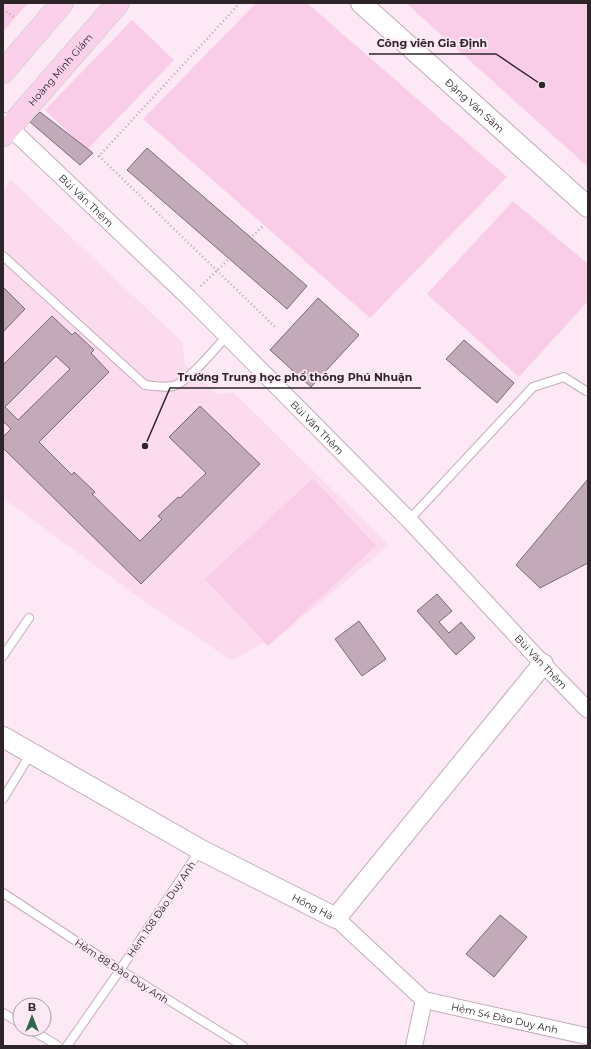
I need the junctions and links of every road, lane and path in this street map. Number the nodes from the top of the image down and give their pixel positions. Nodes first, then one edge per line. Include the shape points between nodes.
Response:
1 (62, 3) edge
2 (118, 3) edge
3 (240, 3) edge
4 (361, 3) edge
5 (3, 9) edge
6 (15, 18) dead end
7 (3, 72) edge
8 (5, 128) edge
9 (588, 207) edge
10 (264, 225) dead end
11 (3, 256) edge
12 (216, 272) junction
13 (189, 298) junction
14 (275, 327) dead end
15 (227, 336) junction
16 (586, 391) dead end
17 (409, 520) junction
18 (30, 618) dead end
19 (3, 656) edge
20 (543, 664) junction
21 (588, 710) edge
22 (3, 737) edge
23 (31, 753) junction
24 (3, 799) edge
25 (201, 850) junction
26 (3, 892) edge
27 (336, 918) junction
28 (120, 970) junction
29 (424, 1000) junction
30 (3, 1013) edge
31 (12, 1018) edge
32 (586, 1036) dead end
33 (43, 1037) edge
34 (58, 1046) edge
35 (67, 1046) edge
36 (243, 1046) edge
37 (414, 1046) edge

1 - 7 main road
2 - 8 main road, Hoàng Minh Giám
3 - 12 path via 99,156
4 - 9 street, Đặng Văn Sâm
5 - 6 path
8 - 13 street, Bùi Văn Thêm
10 - 12 path
11 - 15 lane via 145,385 173,386 184,381
12 - 13 path
12 - 14 path
13 - 15 street, Bùi Văn Thêm
15 - 17 street, Bùi Văn Thêm
16 - 17 lane via 564,376 533,387
17 - 20 street, Bùi Văn Thêm
18 - 19 lane
20 - 21 street, Bùi Văn Thêm
20 - 27 street, Hồng Hà
22 - 23 street, Hồng Hà
23 - 24 lane
23 - 25 street, Hồng Hà
25 - 27 street, Hồng Hà
25 - 28 lane, Hẻm 108 Đào Duy Anh
26 - 28 lane, Hẻm 88 Đào Duy Anh
27 - 29 street
28 - 35 lane, Hẻm 108 Đào Duy Anh
28 - 36 lane, Hẻm 88 Đào Duy Anh
29 - 32 street, Hẻm 54 Đào Duy Anh
29 - 37 street
30 - 31 lane
33 - 34 lane

